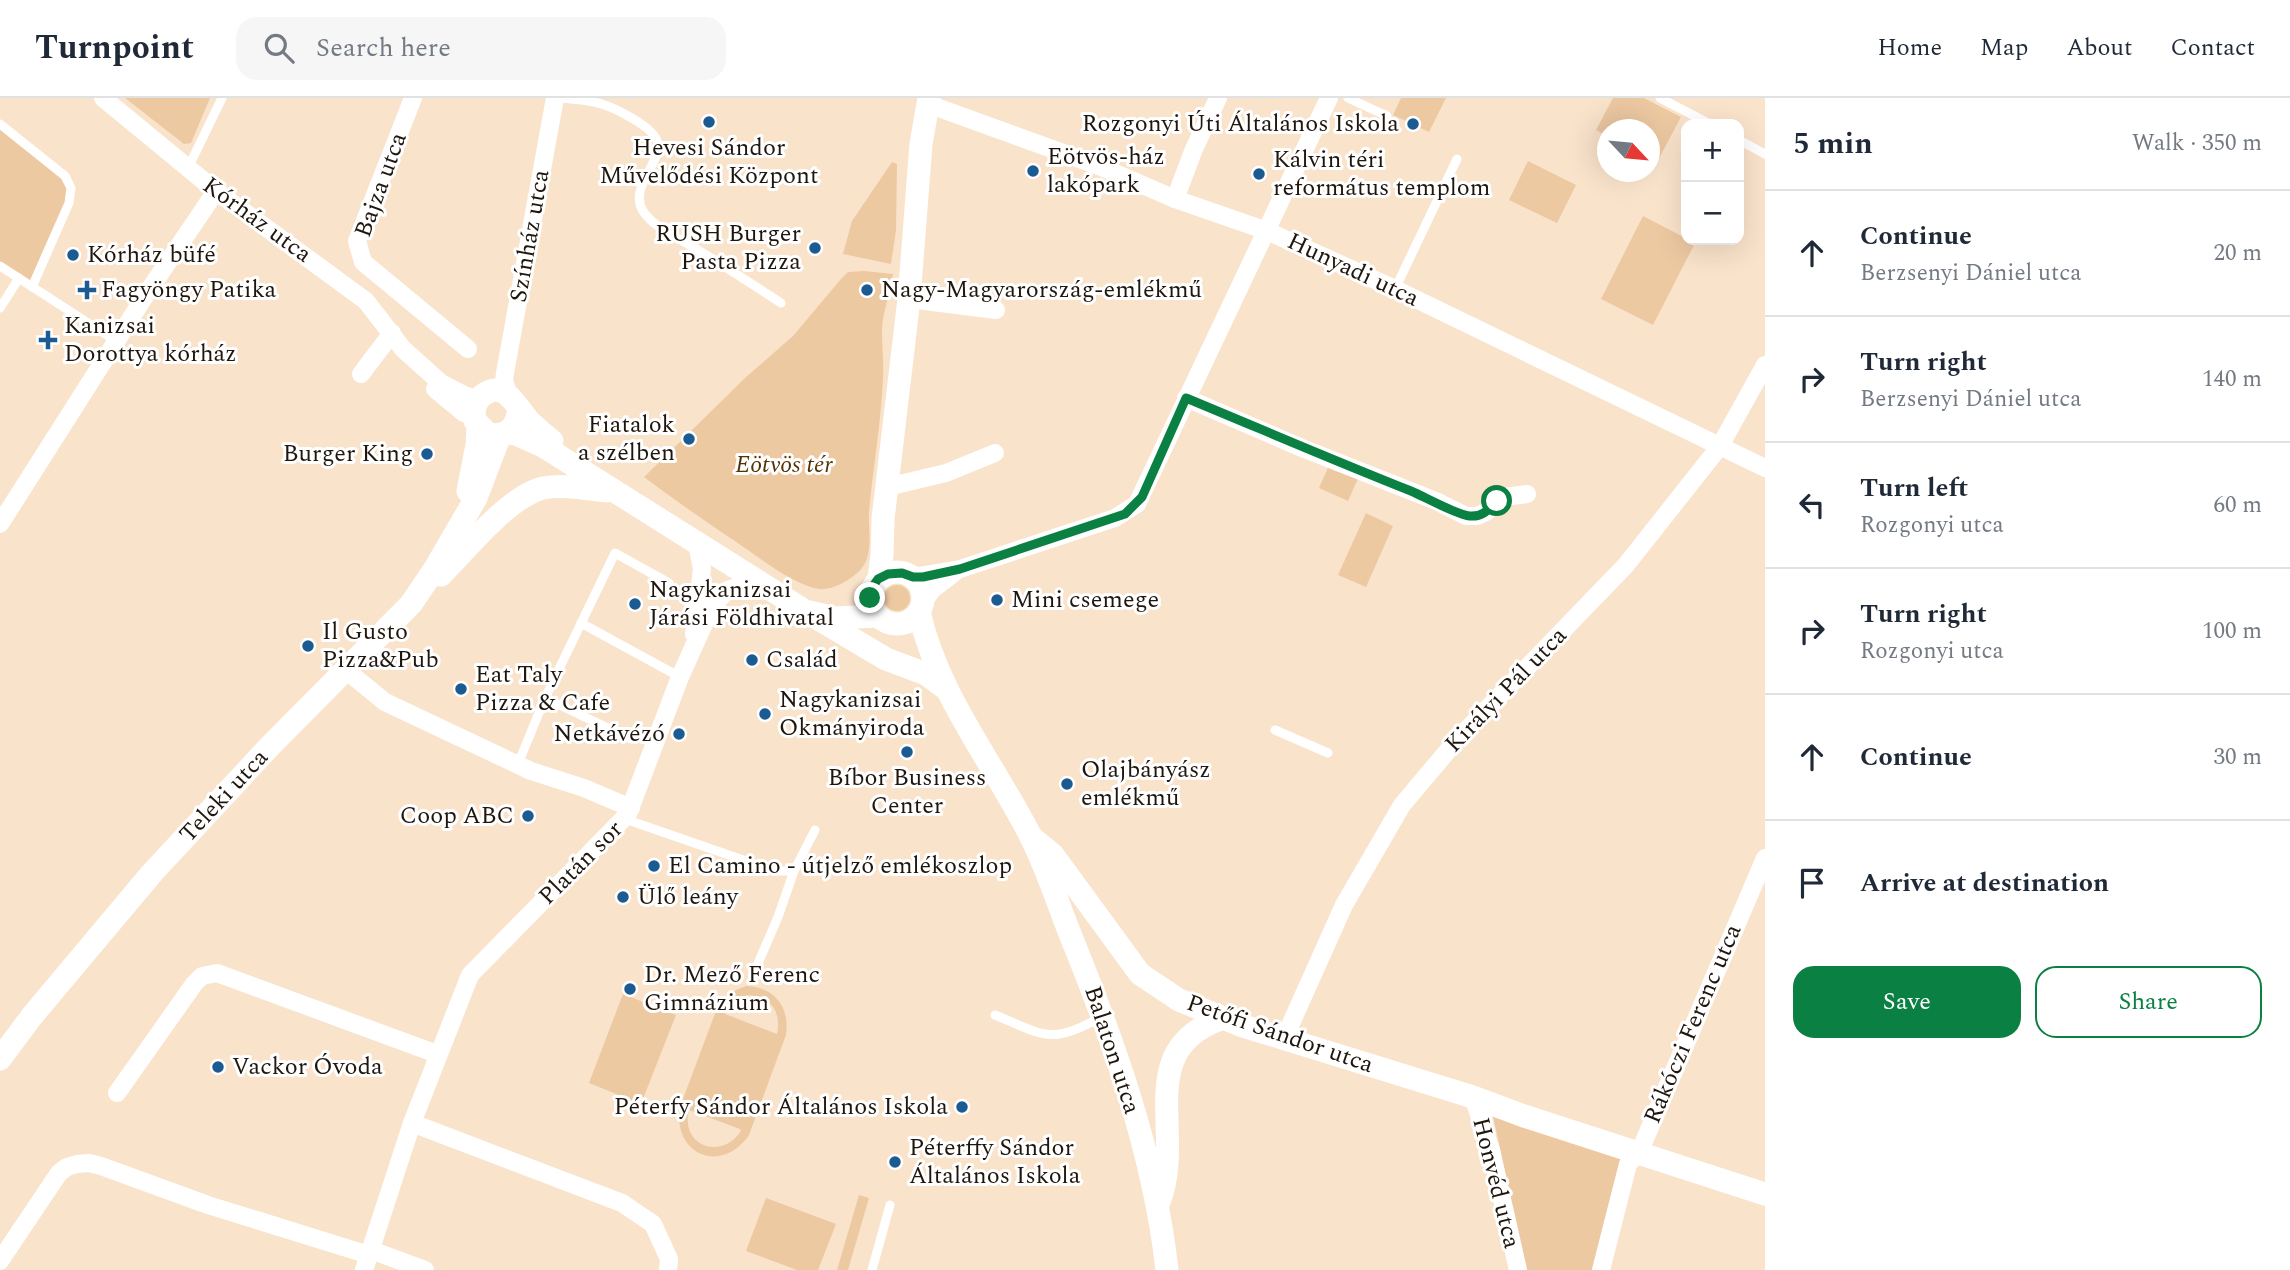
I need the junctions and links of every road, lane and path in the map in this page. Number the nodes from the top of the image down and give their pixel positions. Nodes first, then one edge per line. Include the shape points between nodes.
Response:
1 (103, 98) edge
2 (222, 98) edge
3 (413, 98) edge
4 (555, 98) edge
5 (562, 98) edge
6 (1219, 98) edge
7 (1329, 98) edge
8 (1348, 98) edge
9 (1660, 98) edge
10 (928, 101) edge
11 (1387, 116) dead end
12 (1700, 119) edge
13 (0, 124) edge
14 (1744, 143) edge
15 (1765, 154) edge
16 (1457, 159) dead end
17 (188, 168) junction
18 (216, 191) junction
19 (1175, 199) junction
20 (1267, 230) junction
21 (0, 265) edge
22 (19, 278) junction
23 (32, 287) junction
24 (1395, 289) junction
25 (909, 299) junction
26 (781, 303) dead end
27 (0, 308) edge
28 (996, 310) dead end
29 (392, 333) junction
30 (116, 341) junction
31 (468, 349) dead end
32 (1765, 365) edge
33 (361, 374) dead end
34 (1186, 398) junction
35 (494, 401) junction
36 (504, 434) junction
37 (1720, 446) junction
38 (995, 453) dead end
39 (1765, 468) edge
40 (614, 492) junction
41 (887, 494) junction
42 (1527, 494) dead end
43 (0, 524) edge
44 (453, 538) junction
45 (697, 544) junction
46 (960, 569) junction
47 (911, 576) junction
48 (756, 580) junction
49 (876, 582) junction
50 (669, 583) dead end
51 (411, 604) junction
52 (921, 608) junction
53 (813, 613) junction
54 (886, 620) junction
55 (581, 623) junction
56 (691, 651) junction
57 (347, 671) junction
58 (680, 677) junction
59 (943, 684) junction
60 (545, 698) junction
61 (1275, 730) dead end
62 (631, 739) dead end
63 (1328, 753) dead end
64 (518, 764) junction
65 (628, 813) junction
66 (814, 830) dead end
67 (1031, 838) junction
68 (1765, 858) edge
69 (794, 872) junction
70 (1758, 891) edge
71 (753, 975) dead end
72 (995, 1015) dead end
73 (1103, 1016) junction
74 (1221, 1019) junction
75 (1284, 1039) junction
76 (437, 1054) junction
77 (0, 1059) edge
78 (117, 1093) dead end
79 (1473, 1097) junction
80 (412, 1123) junction
81 (1639, 1153) junction
82 (1765, 1194) edge
83 (1158, 1204) junction
84 (890, 1205) dead end
85 (368, 1258) edge
86 (0, 1261) edge
87 (425, 1270) edge
88 (668, 1270) edge
89 (872, 1270) edge
90 (1167, 1270) edge
91 (1518, 1270) edge
92 (1601, 1270) edge

1 - 17 street, Kórház utca
2 - 17 lane
3 - 31 street, Bajza utca via 357,240 358,251 363,262
4 - 35 street, Színház utca
5 - 26 lane via 596,102 632,118 653,134 657,152 639,200 644,213
6 - 19 street
7 - 20 street
8 - 11 lane
9 - 12 lane
10 - 19 street, Hunyadi utca
10 - 25 street
13 - 23 lane via 65,176 71,188 69,203
14 - 15 lane
16 - 24 lane
17 - 18 street, Kórház utca
18 - 29 street, Kórház utca via 366,301
18 - 30 street
19 - 20 street, Hunyadi utca
20 - 24 street, Hunyadi utca
20 - 34 street
21 - 22 lane
22 - 23 lane
22 - 27 lane
23 - 30 lane
24 - 37 street, Hunyadi utca
25 - 28 street
25 - 41 street
29 - 33 street
29 - 35 street, Kórház utca via 403,349 449,388
30 - 43 street
32 - 37 street, Királyi Pál utca
34 - 42 street via 1466,516 1486,512 1504,497
34 - 46 street via 1142,497 1132,509
35 - 36 street, Teleki utca via 516,422
35 - 36 street via 488,434
35 - 40 street via 536,428
35 - 44 street, Teleki utca via 477,445
36 - 40 street via 516,433 531,440
36 - 44 street, Teleki utca
37 - 39 street, Hunyadi utca
37 - 75 street, Királyi Pál utca via 1626,565 1456,741 1402,806 1317,961
38 - 41 street
40 - 45 street
40 - 51 street via 564,486 534,491 506,509
41 - 47 street via 899,553
41 - 49 street via 883,555
44 - 51 street, Teleki utca
45 - 48 street
45 - 56 street, Platán sor via 701,576
46 - 47 street
46 - 52 street via 932,590
47 - 49 street via 895,573
47 - 52 street via 921,589
48 - 53 street
48 - 56 street, Platán sor via 728,590 712,606
49 - 53 street via 860,597
49 - 54 street via 870,598
50 - 55 lane via 615,553
51 - 57 street, Teleki utca
52 - 54 street via 909,620
52 - 59 street, Petőfi Sándor utca
53 - 54 street
53 - 59 street via 886,659
54 - 59 street, Petőfi Sándor utca
55 - 58 lane
55 - 60 lane
56 - 58 street, Platán sor
57 - 64 street via 384,702
57 - 77 street, Teleki utca via 152,873
58 - 65 street, Platán sor
59 - 67 street, Petőfi Sándor utca
60 - 62 lane
60 - 64 lane
61 - 63 lane
64 - 65 street via 584,788
65 - 69 lane via 775,871
65 - 76 street, Platán sor via 477,965
66 - 69 lane
67 - 73 street, Balaton utca
67 - 74 street, Petőfi Sándor utca via 1053,855 1140,975
68 - 70 street, Rákóczi Ferenc utca
69 - 71 lane
70 - 81 street, Rákóczi Ferenc utca
72 - 73 lane via 1058,1036
73 - 83 street, Balaton utca
74 - 75 street, Petőfi Sándor utca
74 - 83 street via 1196,1030 1180,1045 1171,1063 1167,1178
75 - 79 street, Petőfi Sándor utca
76 - 78 street via 217,973 202,976 194,984
76 - 80 street, Platán sor
79 - 81 street, Petőfi Sándor utca
79 - 91 street, Honvéd utca via 1491,1150
80 - 85 street, Platán sor
80 - 88 street via 622,1203 653,1223 669,1259
81 - 82 street, Petőfi Sándor utca
81 - 92 street via 1628,1164
83 - 90 street, Balaton utca
84 - 89 lane
85 - 86 street via 89,1163 59,1173
85 - 87 street

